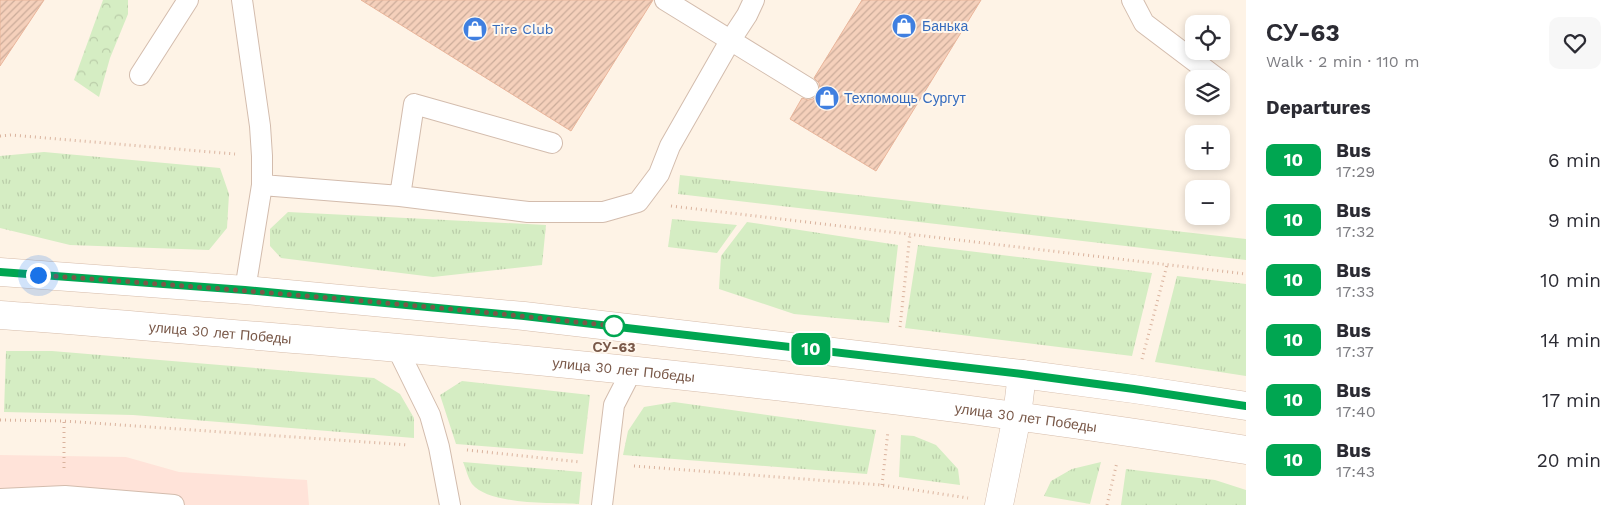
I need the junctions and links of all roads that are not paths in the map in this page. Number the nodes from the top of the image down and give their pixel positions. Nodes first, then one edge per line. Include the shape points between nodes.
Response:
1 (188, 0) edge
2 (242, 0) edge
3 (665, 0) edge
4 (754, 0) edge
5 (1132, 0) edge
6 (730, 41) junction
7 (1207, 70) edge
8 (140, 75) dead end
9 (808, 88) dead end
10 (552, 142) dead end
11 (262, 186) junction
12 (400, 196) junction
13 (0, 272) edge
14 (245, 290) junction
15 (0, 315) edge
16 (397, 348) junction
17 (632, 370) junction
18 (1022, 374) junction
19 (1246, 406) edge
20 (1017, 416) junction
21 (1246, 450) edge
22 (0, 499) edge
23 (132, 503) edge
24 (999, 504) edge
25 (174, 505) edge
26 (450, 505) edge
27 (602, 505) edge

1 - 8 lane
2 - 11 lane via 260,126
3 - 6 lane
4 - 6 lane
5 - 7 lane via 1144,23
6 - 9 lane
6 - 12 lane via 670,146 659,174 638,202 603,212 528,212
10 - 12 lane via 414,104
11 - 12 lane
11 - 14 lane
13 - 14 main road
14 - 18 main road via 524,316
15 - 16 main road, улица 30 лет Победы
16 - 17 main road, улица 30 лет Победы
16 - 26 lane via 430,415
17 - 20 main road, улица 30 лет Победы
17 - 27 lane via 614,405
18 - 19 main road
18 - 20 main road
20 - 21 main road, улица 30 лет Победы
20 - 24 main road
22 - 23 lane via 65,496
23 - 25 lane

